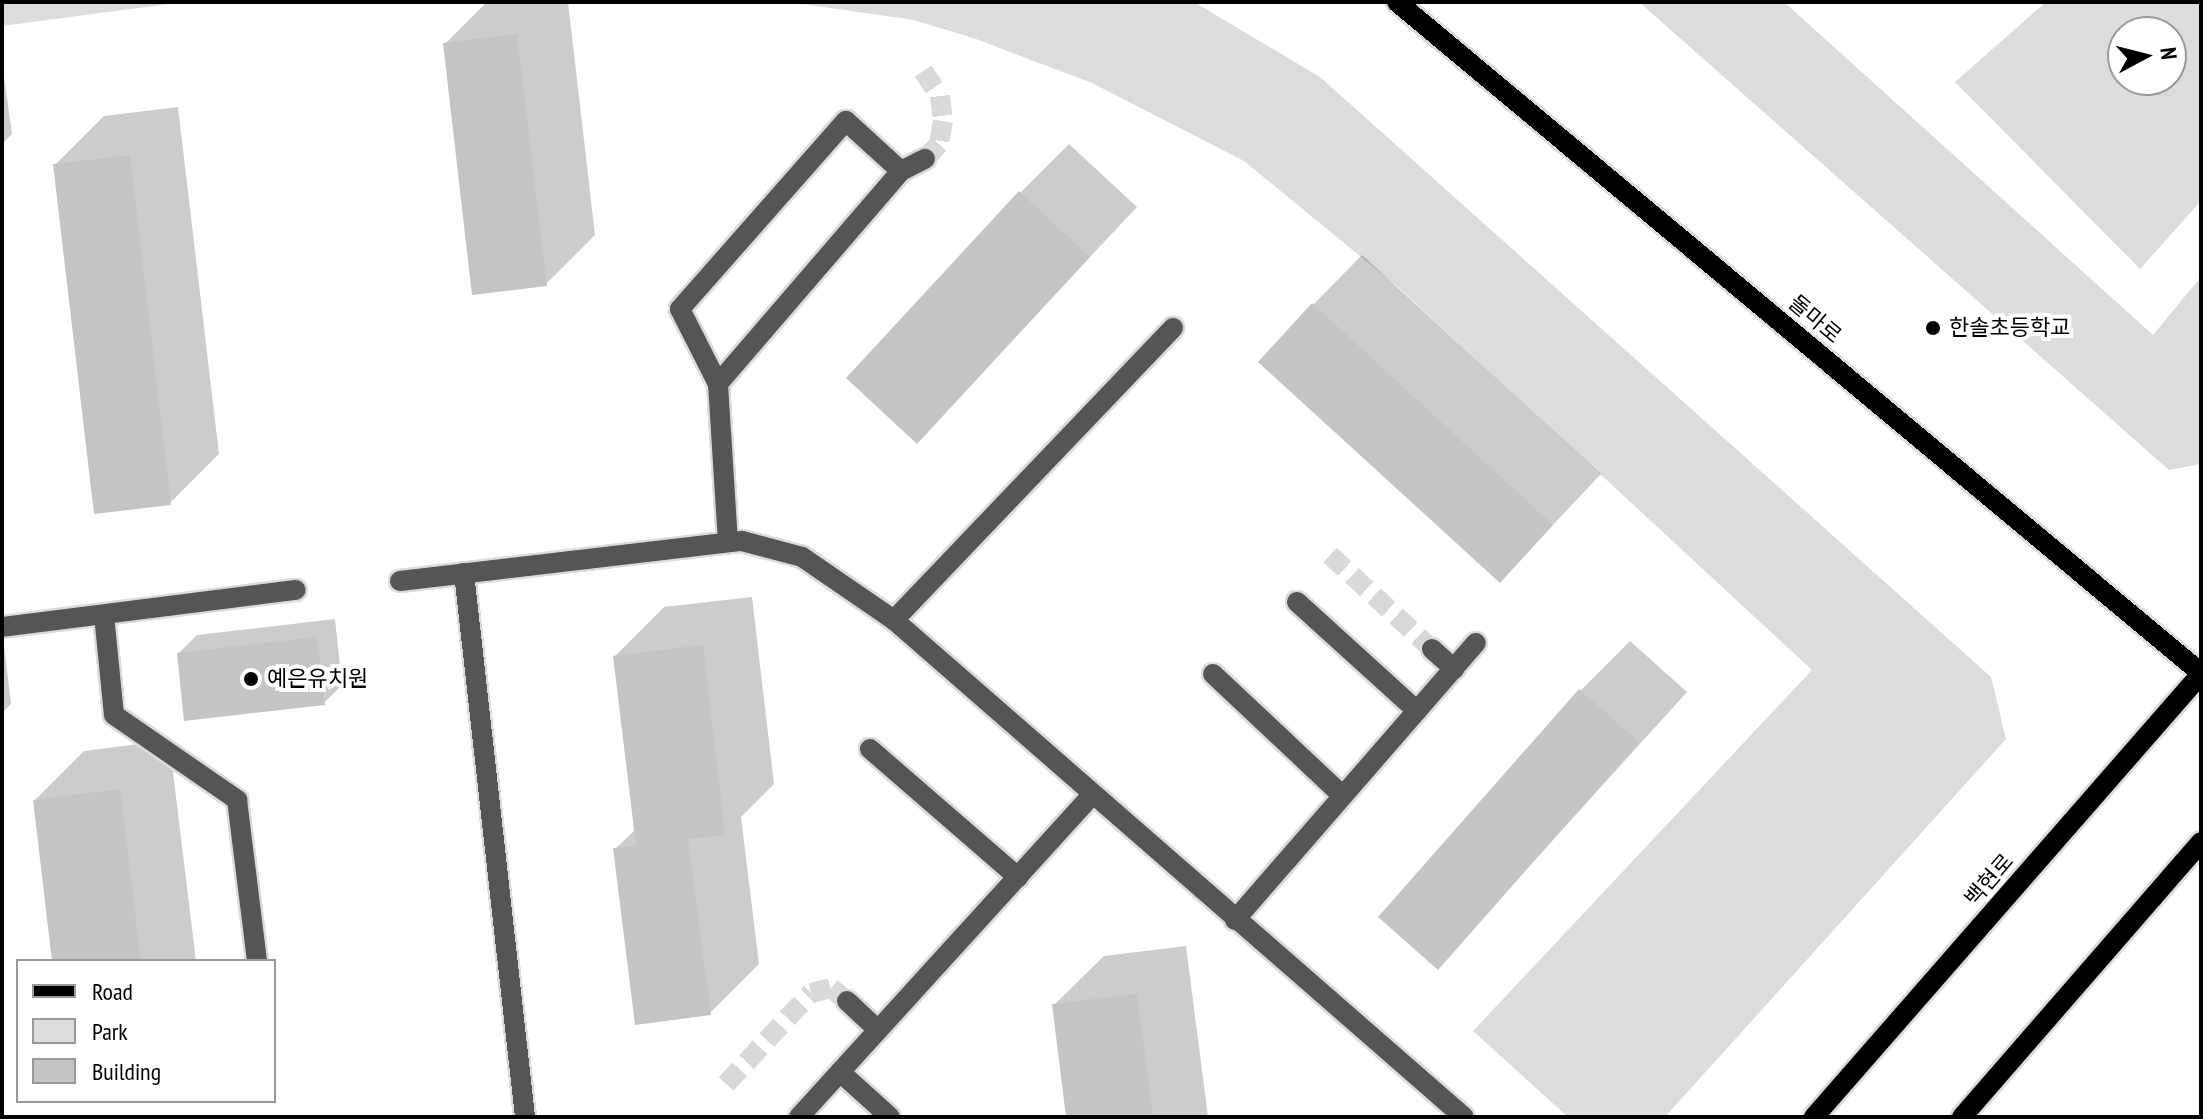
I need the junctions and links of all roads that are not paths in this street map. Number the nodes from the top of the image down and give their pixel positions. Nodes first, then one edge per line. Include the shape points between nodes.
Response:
1 (1397, 2) edge
2 (925, 159) tunnel mouth
3 (901, 171) junction
4 (1173, 328) dead end
5 (718, 384) junction
6 (728, 542) junction
7 (464, 573) junction
8 (400, 581) dead end
9 (296, 590) dead end
10 (1297, 602) dead end
11 (104, 615) junction
12 (894, 620) junction
13 (2, 627) edge
14 (1476, 643) dead end
15 (1432, 649) tunnel mouth
16 (1454, 669) junction
17 (1213, 674) dead end
18 (2201, 674) edge
19 (1417, 711) junction
20 (870, 749) dead end
21 (1092, 795) junction
22 (1343, 796) junction
23 (2201, 842) edge
24 (1018, 877) junction
25 (1235, 920) junction
26 (257, 959) edge
27 (847, 1001) tunnel mouth
28 (878, 1030) junction
29 (840, 1072) junction
30 (525, 1117) edge
31 (799, 1117) edge
32 (890, 1117) edge
33 (1464, 1117) edge
34 (1814, 1117) edge
35 (1962, 1117) edge

1 - 18 main road, 돌마로
2 - 3 lane
3 - 5 lane
3 - 5 lane via 846,121 680,309
4 - 12 lane
5 - 6 lane
6 - 7 lane
6 - 12 lane via 802,557
7 - 8 lane
7 - 30 lane
9 - 11 lane
10 - 19 lane
11 - 13 lane
11 - 26 lane via 114,715 237,800
12 - 21 lane
14 - 16 lane
15 - 16 lane
16 - 19 lane
17 - 22 lane
18 - 34 main road, 백현로
19 - 22 lane
20 - 24 lane
21 - 24 lane
21 - 25 lane
22 - 25 lane
23 - 35 main road
24 - 28 lane
25 - 33 lane
27 - 28 lane
28 - 29 lane
29 - 31 lane
29 - 32 lane

